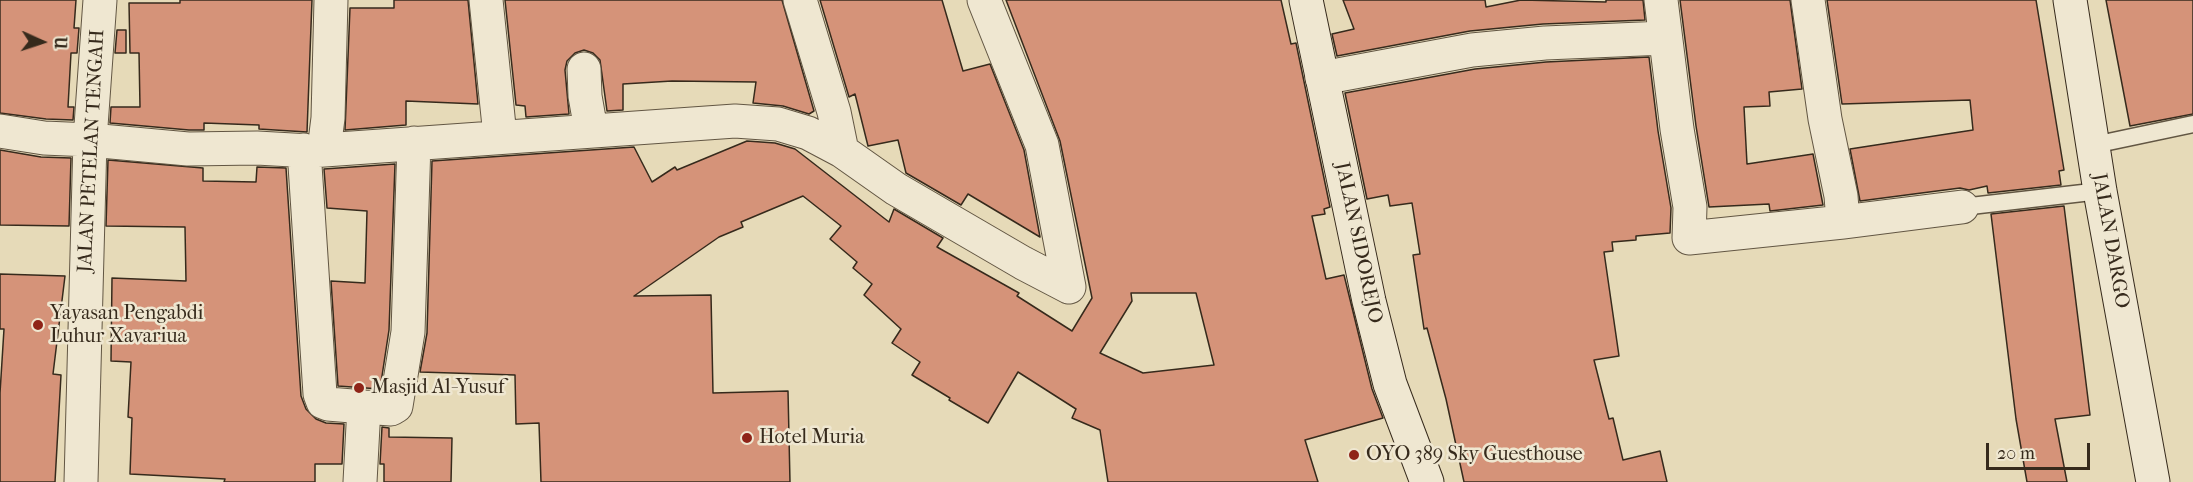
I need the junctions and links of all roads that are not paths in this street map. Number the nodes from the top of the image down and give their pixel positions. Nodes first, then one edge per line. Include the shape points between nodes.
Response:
1 (99, 0) edge
2 (331, 0) edge
3 (486, 0) edge
4 (800, 0) edge
5 (984, 0) edge
6 (1306, 0) edge
7 (1661, 0) edge
8 (1808, 0) edge
9 (2070, 0) edge
10 (1665, 38) junction
11 (585, 69) dead end
12 (1322, 78) junction
13 (2193, 124) edge
14 (591, 130) junction
15 (0, 131) edge
16 (500, 136) junction
17 (90, 140) junction
18 (414, 143) junction
19 (2094, 146) junction
20 (314, 150) junction
21 (842, 151) junction
22 (2100, 191) junction
23 (1962, 207) joint
24 (1843, 222) junction
25 (364, 407) junction
26 (81, 482) edge
27 (360, 482) edge
28 (1427, 482) edge
29 (2153, 482) edge

1 - 17 street, JALAN PETELAN TENGAH
2 - 20 street via 328,118
3 - 16 street
4 - 21 street
5 - 21 street via 1042,145 1069,287 896,189
6 - 12 street, JALAN SIDOREJO
7 - 10 street
8 - 24 street
9 - 19 street, JALAN DARGO
10 - 12 street via 1472,50
10 - 24 street via 1690,207 1689,238
11 - 14 street
12 - 28 street, JALAN SIDOREJO via 1390,384
13 - 19 lane
14 - 16 street
14 - 21 street via 735,121 778,124 808,133
15 - 17 street
16 - 18 street
17 - 20 street via 188,149
17 - 26 street, JALAN PETELAN TENGAH
18 - 20 street
18 - 25 street via 408,332 396,406
19 - 22 street, JALAN DARGO
20 - 25 street via 320,394 328,404
22 - 23 lane
22 - 29 street, JALAN DARGO
23 - 24 street
25 - 27 street

